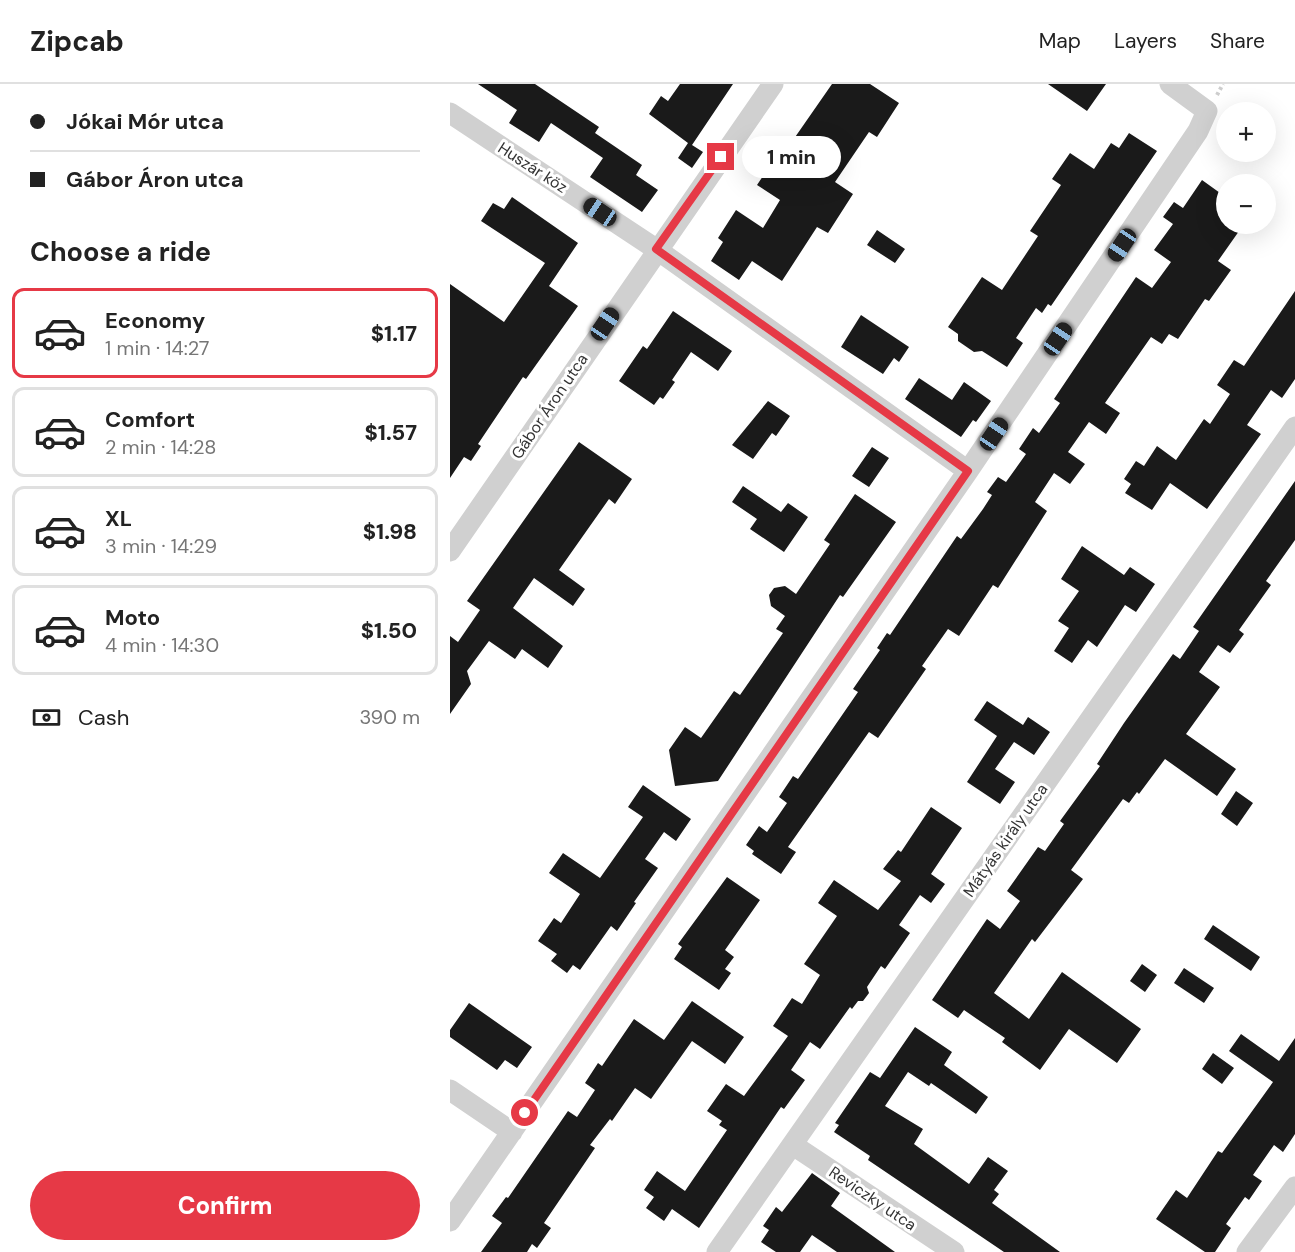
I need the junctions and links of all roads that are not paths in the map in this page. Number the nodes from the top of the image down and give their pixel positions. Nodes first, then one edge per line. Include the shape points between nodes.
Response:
1 (772, 84) edge
2 (1170, 84) edge
3 (450, 113) edge
4 (656, 249) junction
5 (1295, 428) edge
6 (968, 471) junction
7 (450, 551) edge
8 (450, 1090) edge
9 (512, 1132) junction
10 (793, 1145) junction
11 (1295, 1186) edge
12 (450, 1221) edge
13 (717, 1252) edge
14 (954, 1252) edge
15 (1246, 1252) edge

1 - 4 street, Gábor Áron utca
2 - 6 street via 1207,111 1198,131
3 - 4 street, Huszár köz
4 - 6 street, Huszár köz
4 - 7 street, Gábor Áron utca
5 - 10 street, Mátyás király utca
6 - 9 street
8 - 9 street
9 - 12 street
10 - 13 street, Mátyás király utca
10 - 14 street, Reviczky utca
11 - 15 street

